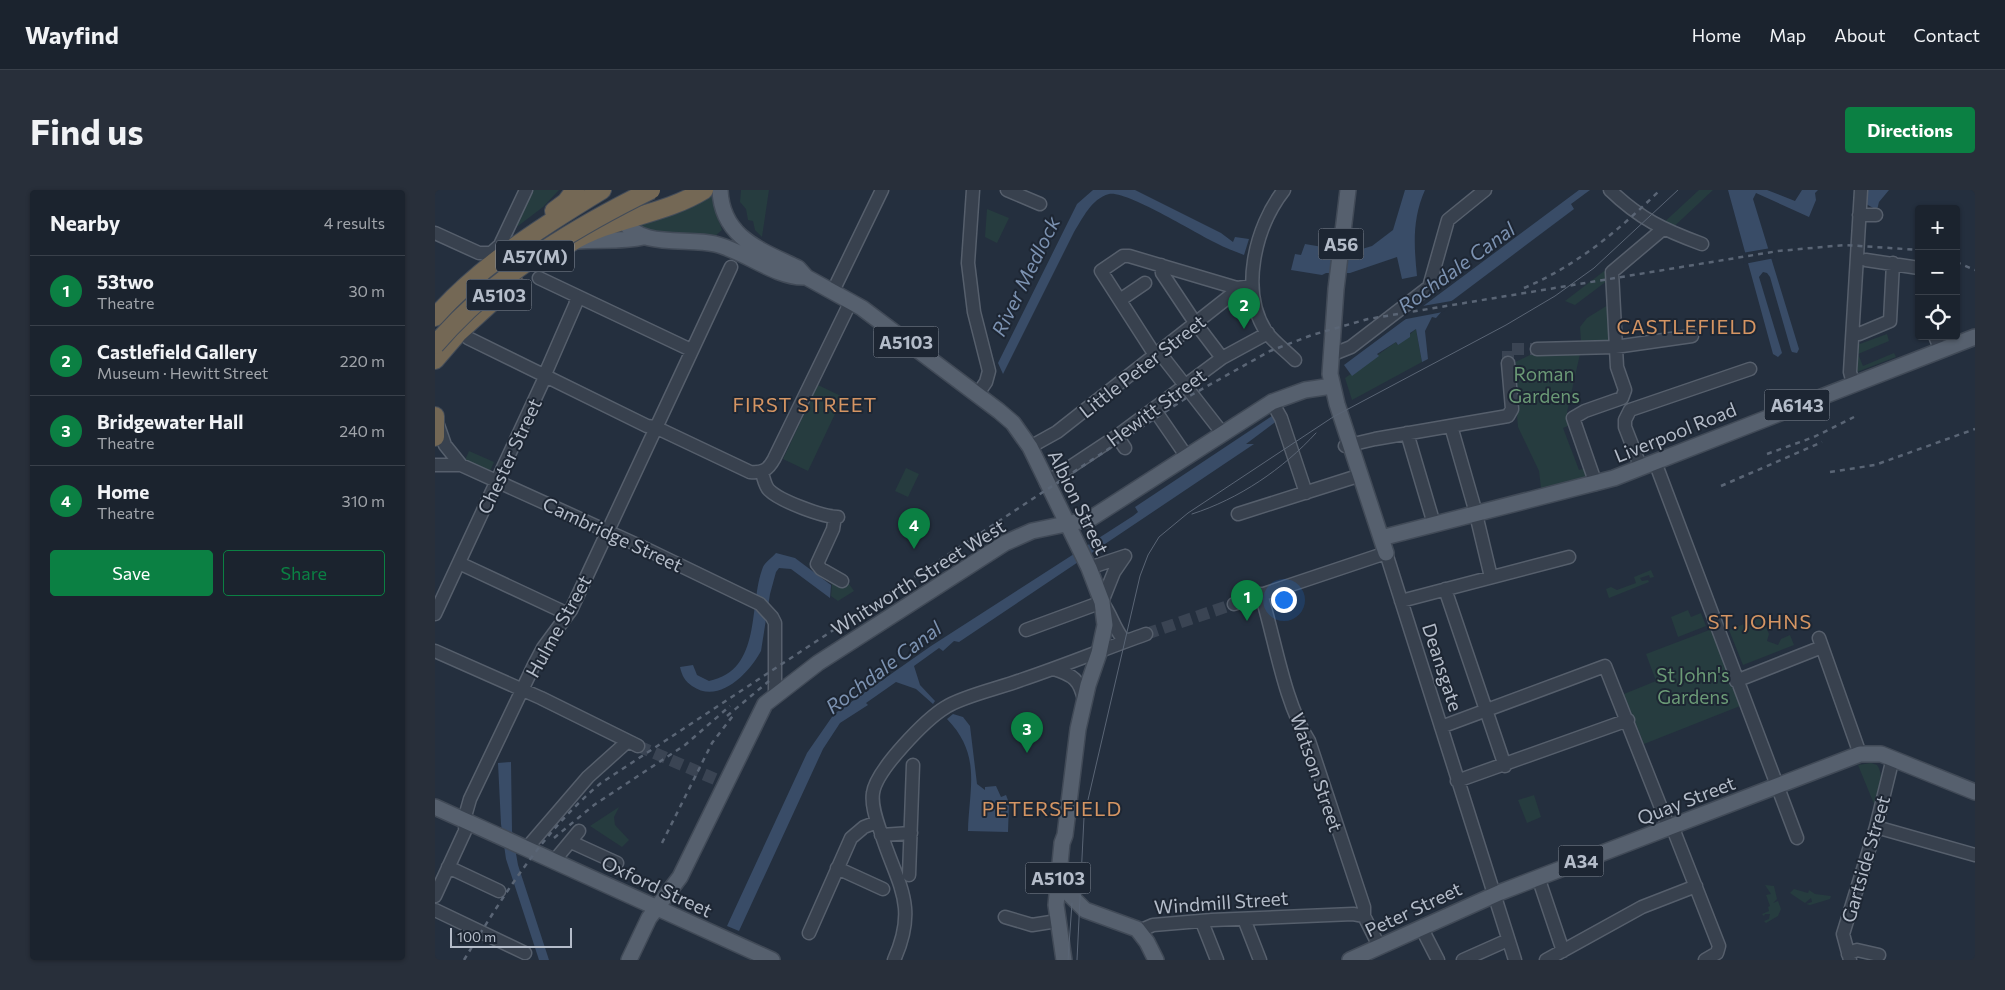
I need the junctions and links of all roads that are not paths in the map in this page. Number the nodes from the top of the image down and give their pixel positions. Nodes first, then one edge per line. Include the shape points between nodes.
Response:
1 (526, 190) edge
2 (575, 190) edge
3 (602, 190) edge
4 (610, 190) edge
5 (626, 190) edge
6 (651, 190) edge
7 (671, 190) edge
8 (704, 190) edge
9 (720, 190) edge
10 (882, 190) edge
11 (973, 190) edge
12 (1007, 190) edge
13 (1284, 190) edge
14 (1485, 190) edge
15 (1610, 190) edge
16 (1861, 190) edge
17 (1347, 195) edge
18 (1040, 204) dead end
19 (666, 209) junction
20 (1859, 215) junction
21 (1876, 215) dead end
22 (624, 220) junction
23 (1663, 229) junction
24 (435, 233) edge
25 (643, 237) junction
26 (525, 238) junction
27 (573, 241) junction
28 (1702, 244) dead end
29 (1866, 260) dead end
30 (1893, 263) junction
31 (1161, 265) junction
32 (731, 267) dead end
33 (1915, 267) edge
34 (806, 276) junction
35 (539, 278) dead end
36 (1145, 283) dead end
37 (1252, 286) junction
38 (1237, 288) junction
39 (833, 291) junction
40 (575, 296) junction
41 (1120, 300) junction
42 (851, 301) junction
43 (435, 317) edge
44 (1195, 324) junction
45 (435, 329) edge
46 (1268, 333) junction
47 (1859, 334) dead end
48 (1692, 336) dead end
49 (1975, 337) edge
50 (468, 338) dead end
51 (1938, 343) edge
52 (435, 345) edge
53 (1615, 347) junction
54 (1537, 349) tunnel mouth
55 (691, 350) junction
56 (1157, 353) junction
57 (1331, 355) junction
58 (1222, 358) junction
59 (435, 360) edge
60 (1295, 360) dead end
61 (1508, 363) tunnel mouth
62 (1749, 369) dead end
63 (546, 375) junction
64 (1853, 383) junction
65 (1186, 384) junction
66 (1332, 386) junction
67 (977, 394) junction
68 (1622, 398) junction
69 (1272, 402) junction
70 (1154, 410) junction
71 (1630, 410) junction
72 (435, 416) edge
73 (655, 426) junction
74 (1451, 426) junction
75 (1407, 433) junction
76 (1223, 434) junction
77 (1117, 436) junction
78 (435, 437) edge
79 (1348, 445) junction
80 (1030, 447) junction
81 (1125, 448) dead end
82 (1187, 457) junction
83 (435, 464) edge
84 (461, 465) junction
85 (1648, 465) junction
86 (762, 472) junction
87 (1361, 475) junction
88 (496, 481) junction
89 (1046, 483) junction
90 (1596, 484) junction
91 (1306, 493) junction
92 (1238, 514) dead end
93 (1476, 514) junction
94 (1068, 524) junction
95 (1434, 524) junction
96 (606, 531) junction
97 (1381, 538) junction
98 (1386, 553) junction
99 (1569, 557) dead end
100 (459, 563) junction
101 (1089, 568) junction
102 (1491, 578) junction
103 (842, 581) dead end
104 (1445, 590) junction
105 (1261, 594) junction
106 (1401, 601) junction
107 (1102, 602) junction
108 (1234, 604) tunnel mouth
109 (435, 614) edge
110 (569, 614) junction
111 (1027, 630) dead end
112 (1146, 634) tunnel mouth
113 (1129, 640) junction
114 (435, 650) edge
115 (1099, 653) junction
116 (1054, 669) junction
117 (1736, 681) junction
118 (523, 691) junction
119 (775, 694) junction
120 (1085, 700) junction
121 (1487, 711) junction
122 (1628, 720) junction
123 (1441, 727) junction
124 (1860, 754) junction
125 (1893, 758) junction
126 (913, 765) dead end
127 (1505, 766) junction
128 (1457, 782) junction
129 (1777, 786) junction
130 (1975, 792) edge
131 (435, 807) edge
132 (466, 822) junction
133 (877, 822) junction
134 (1670, 827) junction
135 (1876, 827) junction
136 (579, 831) dead end
137 (911, 833) junction
138 (881, 835) junction
139 (1065, 835) junction
140 (1797, 838) dead end
141 (571, 842) junction
142 (521, 847) junction
143 (1975, 855) edge
144 (554, 861) junction
145 (617, 862) dead end
146 (448, 868) junction
147 (837, 868) junction
148 (909, 875) dead end
149 (1538, 878) junction
150 (878, 884) dead end
151 (1696, 886) junction
152 (1065, 890) junction
153 (499, 891) dead end
154 (1494, 894) junction
155 (435, 896) edge
156 (658, 907) junction
157 (435, 910) edge
158 (1364, 916) junction
159 (1005, 917) dead end
160 (1245, 919) junction
161 (1057, 921) junction
162 (1202, 922) junction
163 (1421, 927) junction
164 (1139, 931) junction
165 (809, 933) dead end
166 (1508, 940) junction
167 (1379, 946) junction
168 (1563, 951) junction
169 (525, 953) dead end
170 (1879, 955) dead end
171 (1849, 957) edge
172 (1708, 958) edge
173 (629, 960) edge
174 (772, 960) edge
175 (894, 960) edge
176 (1064, 960) edge
177 (1156, 960) edge
178 (1217, 960) edge
179 (1260, 960) edge
180 (1350, 960) edge
181 (1437, 960) edge
182 (1463, 960) edge
183 (1515, 960) edge
184 (1546, 960) edge

1 - 24 street via 494,252 479,253
2 - 26 highway via 566,202 538,222
3 - 26 highway, A5103
4 - 22 highway
5 - 45 highway, A57(M) via 536,241 485,280
6 - 52 highway, A57(M), bridge via 581,226 527,261 479,300
7 - 19 highway
8 - 19 highway, A5103
9 - 34 main road, A5103 via 725,217 737,234 798,268
10 - 39 street
11 - 67 street via 969,272 974,312 989,371
12 - 18 street
13 - 37 street via 1263,230
14 - 57 street via 1448,220 1429,287 1351,347
15 - 23 street via 1630,209
16 - 20 street
17 - 57 main road, A56
19 - 22 highway, A5103
20 - 21 street
20 - 64 street via 1850,372
22 - 25 main road
22 - 27 highway, A5103
23 - 28 street
23 - 53 street via 1613,272
25 - 27 main road
25 - 34 main road, A5103 via 713,243 792,277
26 - 43 highway, A5103
27 - 59 highway, A5103 via 500,294 459,332
29 - 30 street
30 - 33 street
30 - 47 street via 1892,319
31 - 38 street
31 - 41 street via 1123,256 1101,271
31 - 44 street via 1162,273
32 - 55 street, Hulme Street
34 - 39 main road, A5103
35 - 40 street
36 - 41 street
37 - 38 street
37 - 46 street via 1257,311
38 - 44 street, Little Peter Street
39 - 42 main road, A5103
40 - 55 street
40 - 63 street, Chester Street via 576,303
41 - 56 street
42 - 67 main road, A5103
42 - 86 street via 774,458
44 - 56 street, Little Peter Street
44 - 58 street
46 - 58 street, Hewitt Street
46 - 60 street
48 - 53 street
49 - 51 main road, Liverpool Road / A6143
50 - 63 street
51 - 64 main road, Liverpool Road / A6143
53 - 54 street
53 - 68 street via 1617,367 1625,390
55 - 73 street, Hulme Street
56 - 65 street
56 - 80 street, Little Peter Street via 1048,439
57 - 66 main road, A56
58 - 65 street, Hewitt Street
61 - 74 street via 1512,409 1505,418
62 - 71 street
63 - 73 street via 647,426
63 - 88 street, Chester Street
64 - 85 main road, Liverpool Road / A6143
65 - 70 street, Hewitt Street
65 - 76 street
66 - 69 main road, Whitworth Street West via 1305,390
66 - 79 main road, Deansgate / A56
67 - 80 main road, Albion Street / A5103 via 1013,423
68 - 71 street
68 - 90 street via 1573,418
69 - 76 main road, Whitworth Street West
69 - 91 street via 1281,418
70 - 77 street, Hewitt Street
70 - 82 street
71 - 85 street via 1625,427
72 - 78 highway
72 - 84 street, Cambridge Street via 445,445
73 - 86 street via 750,472
73 - 96 street, Hulme Street
74 - 75 street
74 - 93 street
75 - 79 street
75 - 95 street
76 - 82 main road, Whitworth Street West
77 - 81 street
77 - 89 street, Hewitt Street
79 - 87 main road, Deansgate / A56
80 - 89 main road, Albion Street / A5103
82 - 94 main road, Whitworth Street West via 1094,517
83 - 84 street, Cambridge Street
84 - 88 street, Cambridge Street
85 - 90 main road, Liverpool Road / A6143
85 - 117 street via 1670,498
86 - 103 street via 772,493 819,515 836,517 817,564
87 - 91 street
87 - 97 main road, Deansgate / A56
88 - 96 street, Cambridge Street
88 - 100 street, Chester Street
89 - 94 main road, Albion Street / A5103
90 - 93 main road, Liverpool Road / A6143
91 - 92 street
93 - 95 main road, Liverpool Road / A6143
93 - 102 street
94 - 101 main road, Albion Street / A5103
94 - 119 main road, Whitworth Street West via 1032,531 1005,543
95 - 97 main road, Liverpool Road / A6143
96 - 110 street, Hulme Street
96 - 119 street, Cambridge Street via 761,607 775,629
97 - 98 main road, Deansgate / A56
98 - 105 street
98 - 106 street, Deansgate / A56
99 - 102 street
100 - 109 street, Chester Street
100 - 110 street
101 - 107 main road, Albion Street / A5103
101 - 107 street via 1125,556 1114,572
102 - 104 street
104 - 106 street
104 - 121 street
105 - 108 street
105 - 158 street, Watson Street via 1277,658 1302,730 1309,741 1365,910
106 - 123 street, Deansgate / A56
107 - 111 street
107 - 113 street, Albion Street via 1111,613 1119,635
107 - 115 main road, Albion Street / A5103 via 1105,625
110 - 118 street, Hulme Street via 543,648
112 - 113 street
113 - 115 street
114 - 118 street
115 - 116 street
115 - 120 main road, A5103
116 - 120 street via 1080,683
116 - 133 street via 956,702 937,713 879,776 872,798
117 - 124 street via 1821,642
117 - 129 street
118 - 132 street, Hulme Street via 470,799
118 - 142 street via 633,743 588,777
119 - 156 main road, Whitworth Street West via 765,704 721,782 680,877
120 - 139 main road, A5103 via 1076,738
121 - 122 street via 1605,666
121 - 123 street
121 - 127 street
122 - 127 street
122 - 134 street
123 - 128 street, Deansgate / A56
124 - 125 main road, Quay Street / A34 via 1873,753
124 - 129 main road, Quay Street / A34
125 - 130 main road, A34
125 - 135 street, Gartside Street
126 - 137 street
127 - 128 street
128 - 154 street, Deansgate / A56
129 - 134 main road, Quay Street / A34
129 - 140 street
131 - 132 main road, Oxford Street
132 - 142 main road, Oxford Street
132 - 146 street, Hulme Street
133 - 138 street
133 - 147 street via 853,835
134 - 149 main road, Quay Street / A34
134 - 151 street
135 - 143 street
135 - 171 street, Gartside Street via 1843,934
136 - 141 street
137 - 138 street
137 - 148 street
138 - 175 street via 905,901 905,925
139 - 152 main road, A5103 via 1068,843
139 - 161 main road, A5103 via 1056,898
141 - 144 street
141 - 145 street
142 - 144 main road, Oxford Street
144 - 156 main road, Oxford Street
146 - 153 street
146 - 155 street, Hulme Street
147 - 150 street
147 - 165 street
149 - 154 main road, Quay Street / A34
149 - 168 street
151 - 168 street via 1642,907
151 - 172 street via 1719,946 1717,953
152 - 161 main road, A5103 via 1062,915
152 - 164 main road, Windmill Street / A5103 via 1085,910
154 - 163 main road, Peter Street / A34
154 - 166 street, Deansgate / A56
156 - 173 main road, Whitworth Street West
156 - 174 main road, Oxford Street
157 - 169 street
158 - 160 street, Windmill Street
158 - 167 street, Watson Street
159 - 161 street via 1032,925
160 - 162 street, Windmill Street
160 - 179 street
161 - 176 main road, A5103
162 - 164 street, Windmill Street via 1153,925
162 - 178 street
163 - 167 main road, Peter Street / A34
163 - 181 street
164 - 177 main road
166 - 182 street
166 - 183 street, Deansgate / A56
167 - 180 main road, Peter Street / A34
168 - 184 street
170 - 171 street via 1857,950

